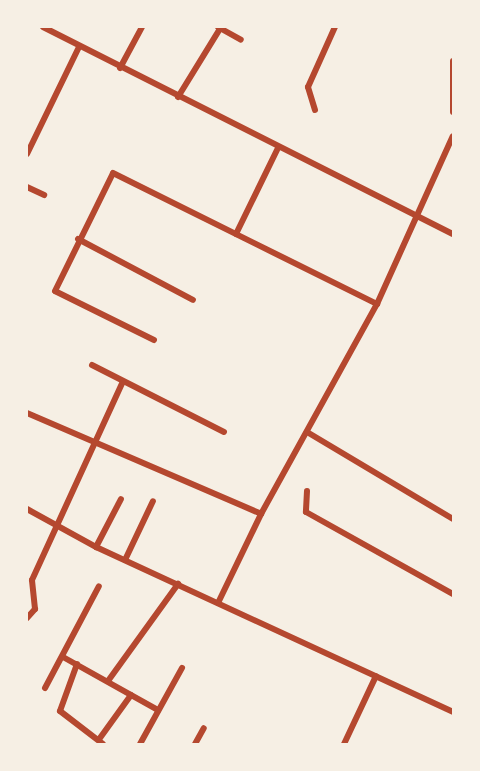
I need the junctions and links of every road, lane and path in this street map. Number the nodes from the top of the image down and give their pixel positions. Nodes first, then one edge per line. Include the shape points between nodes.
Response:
1 (43, 27) edge
2 (142, 27) edge
3 (220, 27) edge
4 (335, 27) edge
5 (241, 40) dead end
6 (79, 47) junction
7 (453, 61) edge
8 (120, 68) junction
9 (178, 97) junction
10 (315, 110) dead end
11 (453, 112) edge
12 (453, 136) edge
13 (278, 148) junction
14 (27, 154) edge
15 (27, 187) edge
16 (44, 195) dead end
17 (418, 219) junction
18 (236, 234) junction
19 (453, 234) edge
20 (78, 239) junction
21 (193, 300) dead end
22 (377, 304) junction
23 (154, 340) dead end
24 (92, 364) dead end
25 (122, 383) junction
26 (27, 413) edge
27 (224, 432) dead end
28 (307, 432) junction
29 (96, 443) junction
30 (307, 491) dead end
31 (121, 499) dead end
32 (153, 501) dead end
33 (27, 509) edge
34 (261, 514) junction
35 (453, 519) edge
36 (56, 525) junction
37 (96, 547) junction
38 (125, 560) junction
39 (177, 584) junction
40 (99, 586) dead end
41 (453, 594) edge
42 (218, 603) junction
43 (27, 618) edge
44 (63, 657) junction
45 (77, 664) junction
46 (182, 668) dead end
47 (375, 676) junction
48 (108, 681) junction
49 (45, 687) dead end
50 (131, 694) junction
51 (158, 710) junction
52 (453, 712) edge
53 (204, 729) dead end
54 (101, 741) edge
55 (140, 744) edge
56 (195, 744) edge
57 (344, 744) edge

1 - 6 street
2 - 8 street
3 - 5 street
3 - 9 street
4 - 10 street via 308,87
6 - 8 street
6 - 14 street
7 - 11 street
8 - 9 street
9 - 13 street
12 - 17 street
13 - 17 street
13 - 18 street
15 - 16 street
17 - 19 street
17 - 22 street
18 - 20 street via 113,173
18 - 22 street
20 - 21 street
20 - 23 street via 55,291
22 - 28 street
24 - 25 street
25 - 27 street
25 - 29 street
26 - 29 street
28 - 34 street
28 - 35 street
29 - 34 street
29 - 36 street
30 - 41 street via 306,512
31 - 37 street
32 - 38 street
33 - 36 street
34 - 42 street
36 - 37 street
36 - 43 street via 32,580 35,609
37 - 38 street
38 - 39 street
39 - 42 street
39 - 48 street
40 - 44 street
42 - 47 street
44 - 45 street
44 - 49 street
45 - 48 street
45 - 54 street via 60,711
46 - 51 street
47 - 52 street
47 - 57 street
48 - 50 street
50 - 51 street
50 - 54 street
51 - 55 street
53 - 56 street

